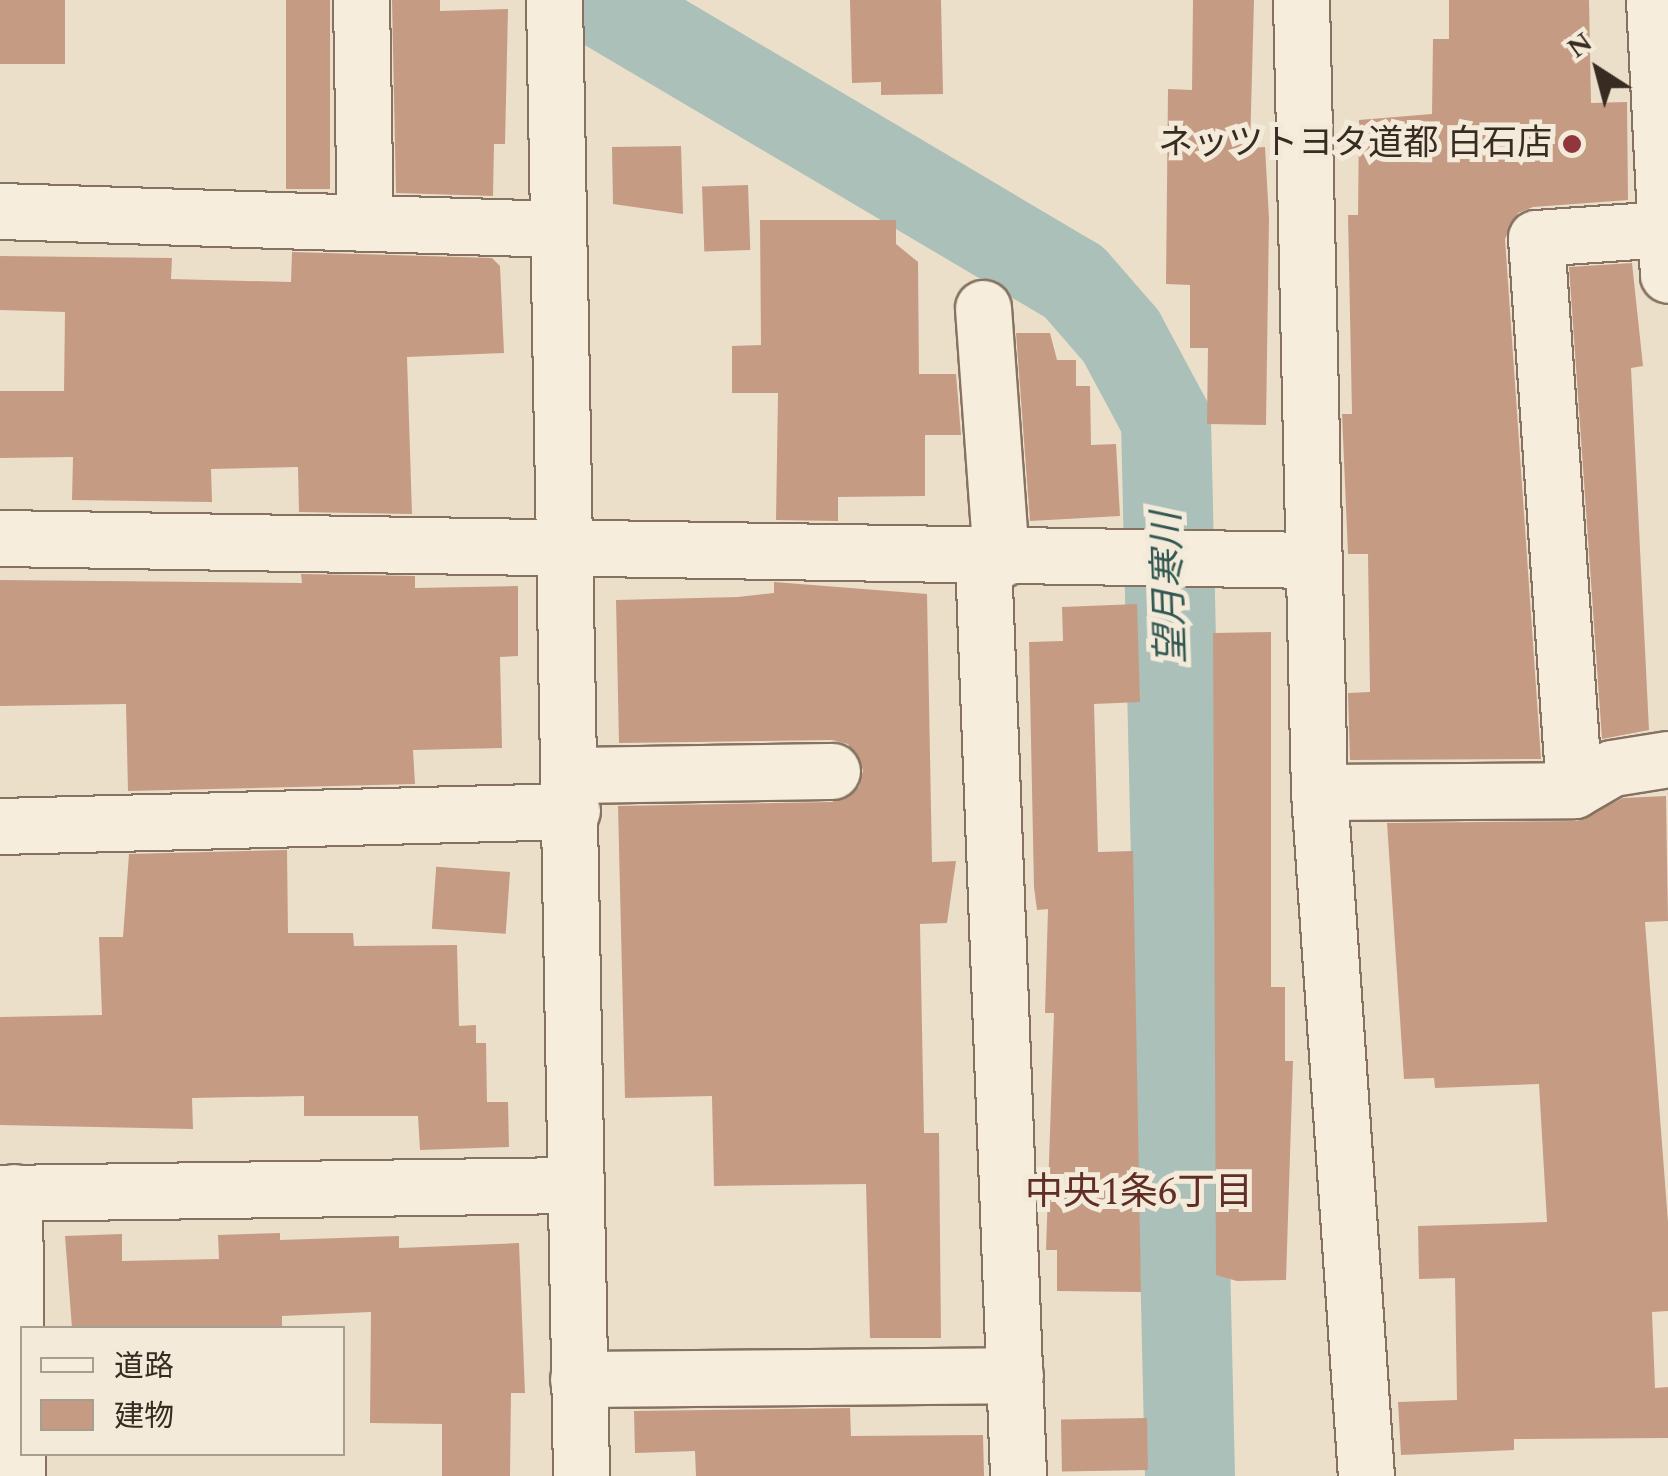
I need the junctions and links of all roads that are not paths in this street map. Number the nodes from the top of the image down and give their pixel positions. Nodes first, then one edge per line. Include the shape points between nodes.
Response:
1 (362, 0) edge
2 (1301, 0) edge
3 (1654, 0) edge
4 (554, 18) edge
5 (0, 210) edge
6 (365, 222) junction
7 (556, 228) junction
8 (1667, 252) edge
9 (983, 308) dead end
10 (0, 538) edge
11 (564, 552) junction
12 (992, 559) junction
13 (1309, 560) junction
14 (1668, 759) edge
15 (832, 771) dead end
16 (1574, 790) junction
17 (1319, 792) junction
18 (572, 793) junction
19 (0, 826) edge
20 (574, 1185) junction
21 (7, 1193) edge
22 (1014, 1375) junction
23 (578, 1379) junction
24 (17, 1476) edge
25 (581, 1476) edge
26 (1018, 1476) edge
27 (1366, 1476) edge

1 - 6 street
2 - 13 street
3 - 8 street
4 - 7 street
5 - 6 street
6 - 7 street
7 - 11 street
8 - 16 street via 1536,238
9 - 12 street
10 - 11 street
11 - 12 street
11 - 18 street
12 - 13 street
12 - 22 street
13 - 17 street
14 - 16 street via 1612,768
15 - 18 street
16 - 17 street
17 - 27 street
18 - 19 street
18 - 20 street
20 - 21 street
20 - 23 street
21 - 24 street
22 - 23 street
22 - 26 street
23 - 25 street

